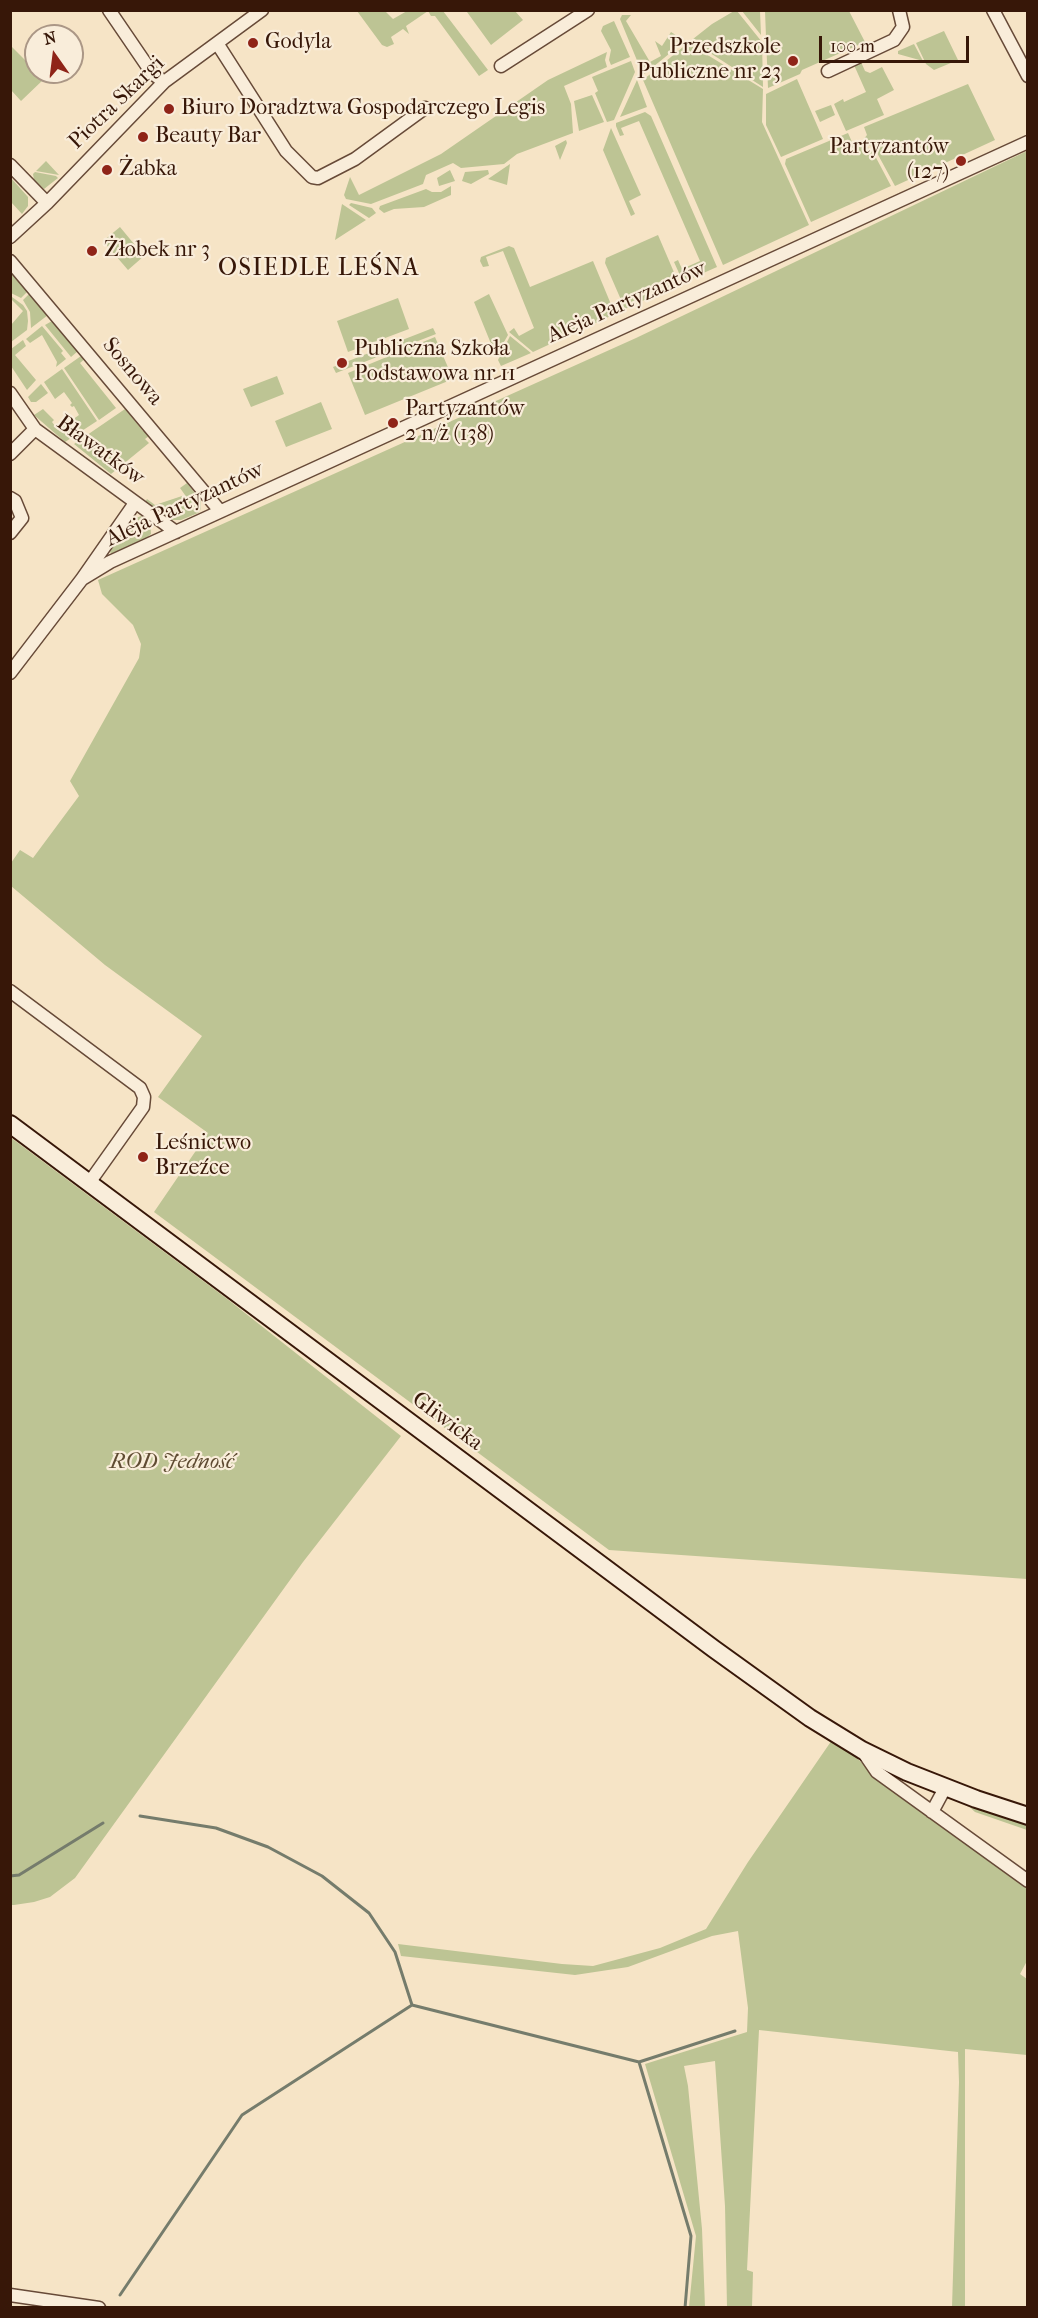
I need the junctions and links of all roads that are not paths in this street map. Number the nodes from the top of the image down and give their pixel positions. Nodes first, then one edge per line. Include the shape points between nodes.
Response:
1 (109, 10) edge
2 (588, 10) edge
3 (899, 10) edge
4 (993, 10) edge
5 (258, 11) edge
6 (217, 43) junction
7 (501, 66) dead end
8 (828, 71) dead end
9 (1028, 76) edge
10 (164, 82) junction
11 (425, 108) dead end
12 (1028, 142) edge
13 (10, 165) edge
14 (47, 203) junction
15 (10, 237) edge
16 (10, 261) edge
17 (10, 393) edge
18 (35, 429) junction
19 (10, 454) edge
20 (10, 498) edge
21 (135, 503) junction
22 (220, 511) junction
23 (176, 532) junction
24 (10, 533) edge
25 (82, 579) junction
26 (10, 673) edge
27 (10, 991) edge
28 (10, 1124) edge
29 (89, 1183) junction
30 (862, 1750) junction
31 (945, 1788) junction
32 (932, 1812) junction
33 (1028, 1816) edge
34 (1028, 1881) edge
35 (10, 2295) edge
36 (99, 2307) edge

1 - 10 street via 152,73
2 - 7 street
3 - 8 street via 903,27 894,40
4 - 9 street
5 - 6 street, Piotra Skargi
6 - 10 street, Piotra Skargi
6 - 11 street via 286,151 312,177 318,178 355,159
10 - 14 street, Piotra Skargi
12 - 22 street, Aleja Partyzantów
13 - 14 street
14 - 15 street, Piotra Skargi
16 - 22 street, Sosnowa
17 - 18 street, Bławatków
18 - 19 street
18 - 21 street, Bławatków
20 - 24 street via 22,518
21 - 23 street, Bławatków
21 - 25 street
22 - 23 street, Aleja Partyzantów
23 - 25 street, Aleja Partyzantów
25 - 26 street
27 - 29 street via 140,1088 144,1097 143,1107
28 - 29 main road, Gliwicka
29 - 30 main road, Gliwicka via 737,1666
30 - 31 main road, Gliwicka
30 - 32 street, Gliwicka via 877,1772
31 - 32 street
31 - 33 main road, Gliwicka
32 - 34 street, Gliwicka
35 - 36 street

